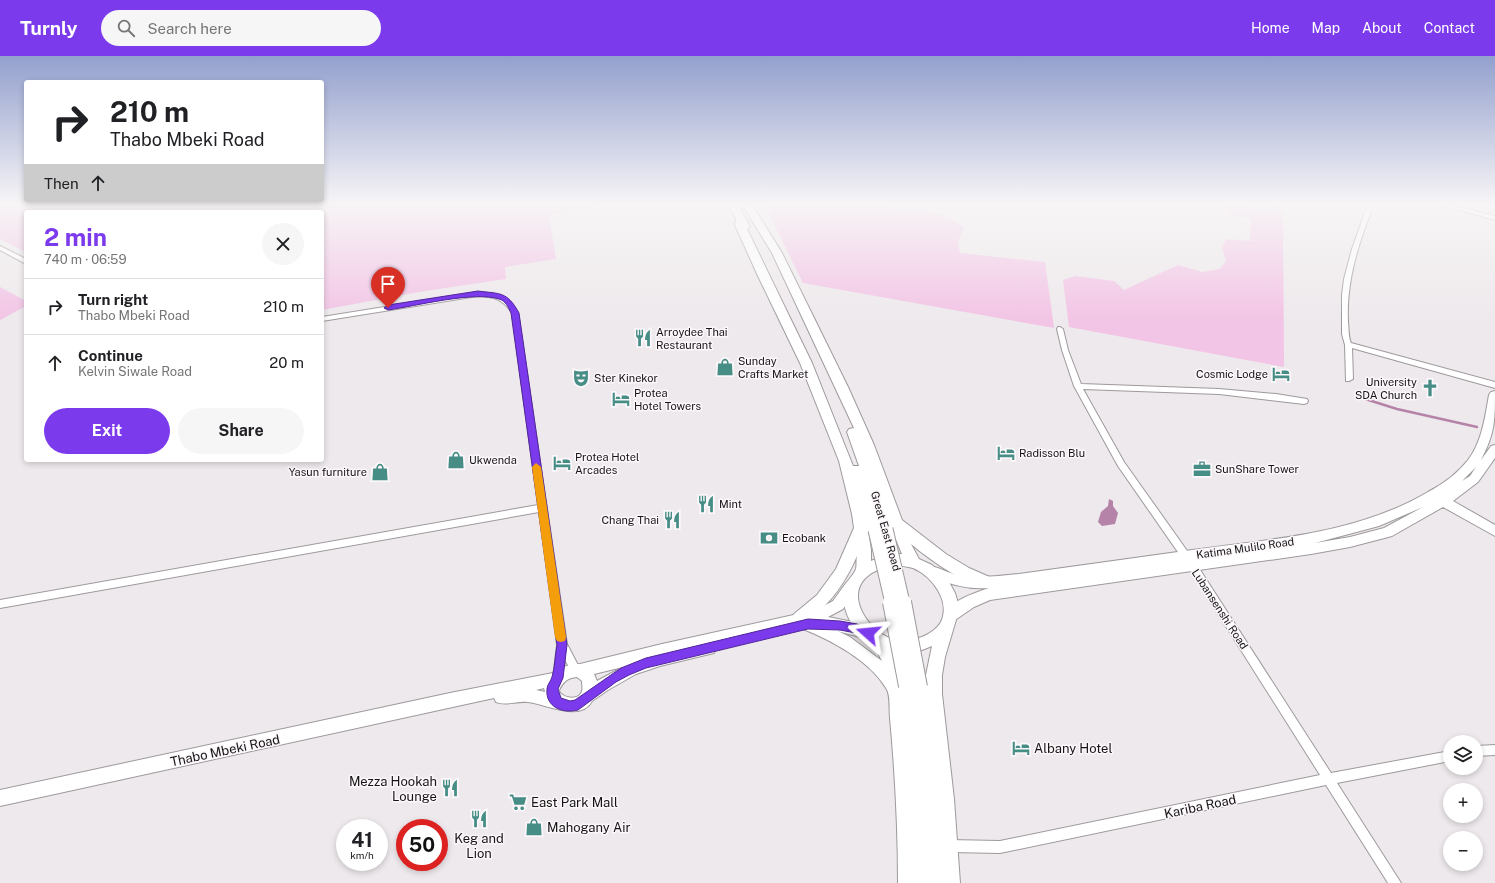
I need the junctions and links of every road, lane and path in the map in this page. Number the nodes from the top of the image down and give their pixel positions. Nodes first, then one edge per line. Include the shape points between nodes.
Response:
1 (748, 243) edge
2 (765, 243) edge
3 (1357, 243) edge
4 (0, 248) edge
5 (24, 261) edge
6 (324, 319) edge
7 (1060, 329) dead end
8 (1348, 345) junction
9 (1349, 379) dead end
10 (1495, 385) edge
11 (1078, 386) junction
12 (1495, 395) edge
13 (1304, 401) dead end
14 (1495, 449) edge
15 (1437, 499) junction
16 (542, 508) junction
17 (880, 527) junction
18 (1495, 531) edge
19 (1189, 560) junction
20 (914, 563) junction
21 (863, 570) junction
22 (929, 570) junction
23 (989, 583) junction
24 (851, 587) junction
25 (0, 604) edge
26 (804, 621) junction
27 (948, 622) junction
28 (871, 636) junction
29 (562, 645) junction
30 (578, 671) junction
31 (557, 678) junction
32 (907, 686) junction
33 (588, 696) junction
34 (450, 700) junction
35 (557, 702) junction
36 (1495, 750) edge
37 (1483, 751) edge
38 (1443, 757) edge
39 (1329, 779) junction
40 (0, 798) edge
41 (949, 846) junction
42 (907, 883) edge
43 (922, 883) edge
44 (936, 883) edge
45 (951, 883) edge
46 (1395, 883) edge

1 - 17 main road, Great East Road via 806,364 853,486
2 - 17 main road, Great East Road via 824,366 858,446
3 - 8 street via 1345,290 1344,319
4 - 5 street
6 - 16 street via 478,294 503,297 510,302 515,313
7 - 11 street, Lubansenshi Road
8 - 9 street
8 - 10 street
11 - 13 street via 1194,391
11 - 19 street, Lubansenshi Road via 1121,464
12 - 15 main road, Katima Mulilo Road via 1486,438 1477,456 1464,474
14 - 15 main road, Katima Mulilo Road via 1474,479
15 - 18 main road
15 - 19 main road, Katima Mulilo Road via 1402,525 1350,542 1311,549
16 - 25 street
16 - 29 street
17 - 20 main road, Great East Road via 904,544
17 - 21 main road, Great East Road via 864,550
17 - 23 main road via 921,544 968,576
17 - 26 main road via 852,551 831,589
17 - 32 main road, Great East Road, bridge
19 - 23 main road, Katima Mulilo Road
19 - 27 main road, Katima Mulilo Road via 978,597 966,604
19 - 39 street, Lubansenshi Road
20 - 21 main road via 887,560
20 - 22 main road
21 - 24 main road
22 - 23 main road, Katima Mulilo Road via 966,583
22 - 27 main road via 946,588 951,602
24 - 26 main road, Thabo Mbeki Road via 838,605 830,611
24 - 28 main road via 852,611 861,627
26 - 28 main road, Thabo Mbeki Road via 857,628
26 - 30 main road, Thabo Mbeki Road via 662,650
26 - 32 main road via 855,647
26 - 33 main road, Thabo Mbeki Road via 646,663 600,686
27 - 28 main road via 934,639 914,646 891,645
27 - 41 main road via 937,656 934,694
28 - 32 main road, Great East Road via 887,653 892,666
29 - 30 street
29 - 31 street
30 - 31 main road, Thabo Mbeki Road via 570,671
30 - 33 main road via 589,678
31 - 34 main road, Thabo Mbeki Road
31 - 35 main road via 552,688
32 - 42 main road, Great East Road via 902,750
32 - 43 main road, Great East Road
32 - 44 main road, Great East Road via 926,744
33 - 35 main road, Thabo Mbeki Road via 578,704 570,706
34 - 35 main road, Thabo Mbeki Road via 527,695
34 - 40 main road, Thabo Mbeki Road
36 - 37 street
38 - 39 street, Kariba Road
39 - 41 street, Kariba Road via 1000,847
39 - 46 street, Lubansenshi Road
41 - 45 main road

